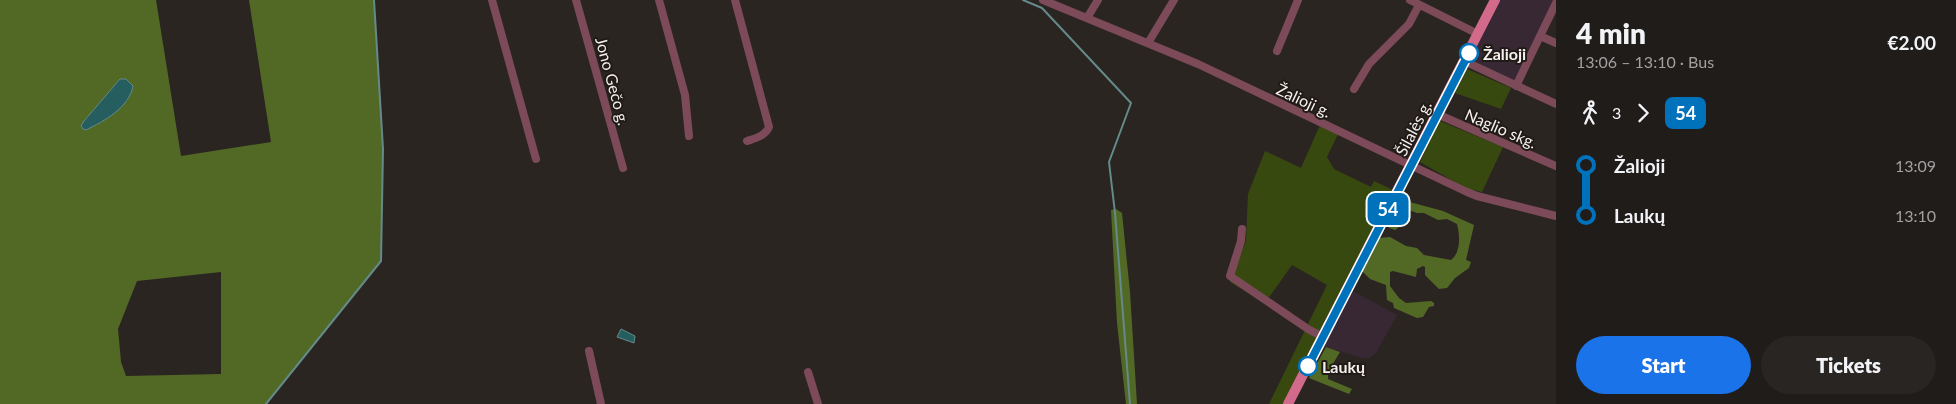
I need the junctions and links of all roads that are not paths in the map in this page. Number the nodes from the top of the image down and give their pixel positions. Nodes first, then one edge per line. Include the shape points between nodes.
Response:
1 (492, 0) edge
2 (576, 0) edge
3 (659, 0) edge
4 (735, 0) edge
5 (1043, 0) edge
6 (1098, 0) edge
7 (1174, 0) edge
8 (1298, 0) edge
9 (1410, 0) edge
10 (1496, 0) edge
11 (1556, 3) edge
12 (1419, 5) junction
13 (1087, 18) junction
14 (1478, 34) junction
15 (1540, 36) junction
16 (1148, 42) junction
17 (1556, 43) edge
18 (1277, 51) dead end
19 (1464, 61) junction
20 (1516, 86) junction
21 (1354, 89) dead end
22 (1556, 104) edge
23 (1437, 114) junction
24 (689, 136) dead end
25 (748, 141) dead end
26 (536, 159) dead end
27 (1411, 164) junction
28 (1556, 166) edge
29 (623, 168) dead end
30 (1556, 216) edge
31 (1242, 229) dead end
32 (1323, 337) junction
33 (589, 352) dead end
34 (808, 372) dead end
35 (1291, 403) edge
36 (601, 404) edge
37 (818, 404) edge

1 - 26 street
2 - 29 street, Jono Gečo g.
3 - 24 street via 684,95
4 - 25 street via 769,127 766,133
5 - 13 street, Žalioji g.
6 - 13 street
7 - 16 street
8 - 18 street
9 - 12 street
10 - 14 main road, Šilalės g.
11 - 15 street
12 - 14 street
12 - 21 street via 1409,24 1369,64
13 - 16 street, Žalioji g.
14 - 19 main road, Šilalės g.
15 - 17 street
15 - 20 street
16 - 27 street, Žalioji g.
19 - 20 street
19 - 23 main road, Šilalės g.
20 - 22 street
23 - 27 main road, Šilalės g.
23 - 28 street, Naglio skg.
27 - 30 street, Žalioji g. via 1477,196
27 - 32 main road, Šilalės g.
31 - 32 street via 1230,276
32 - 35 main road, Šilalės g.
33 - 36 street
34 - 37 street

